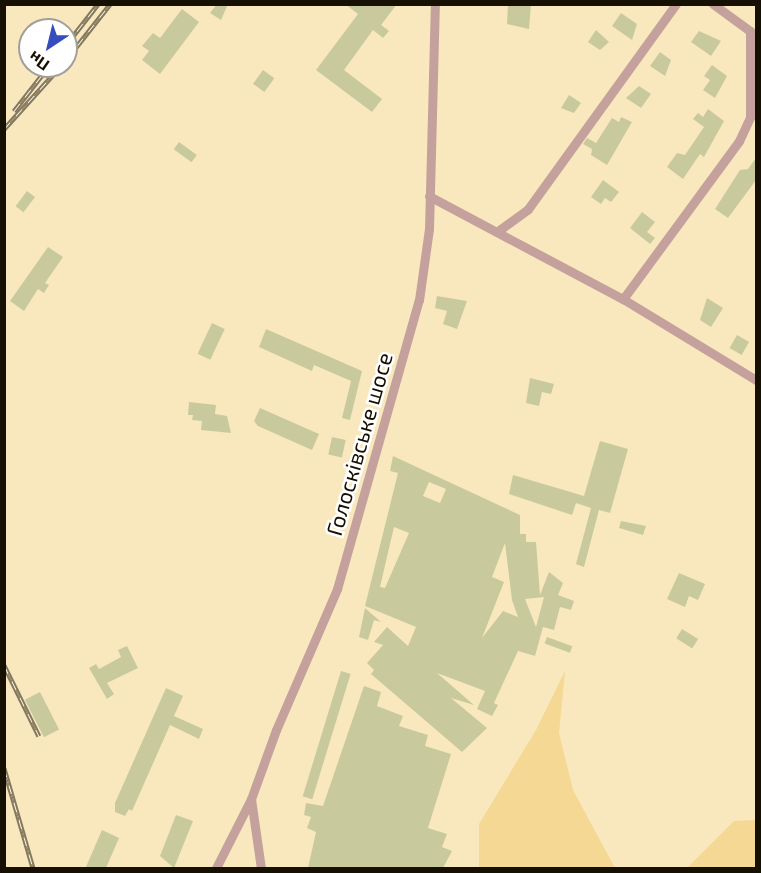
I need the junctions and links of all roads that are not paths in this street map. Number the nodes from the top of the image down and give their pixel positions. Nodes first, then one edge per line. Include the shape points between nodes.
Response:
1 (435, 4) edge
2 (676, 4) edge
3 (713, 4) edge
4 (429, 196) junction
5 (498, 231) junction
6 (623, 299) junction
7 (756, 380) edge
8 (251, 799) junction
9 (216, 868) edge
10 (261, 868) edge

1 - 4 street, Голосківське шосе
2 - 5 street via 528,209
3 - 6 street via 750,31 750,117 739,141
4 - 5 street
4 - 8 street, Голосківське шосе via 429,229 419,300 347,557
5 - 6 street
6 - 7 street
8 - 9 street, Голосківське шосе
8 - 10 street

